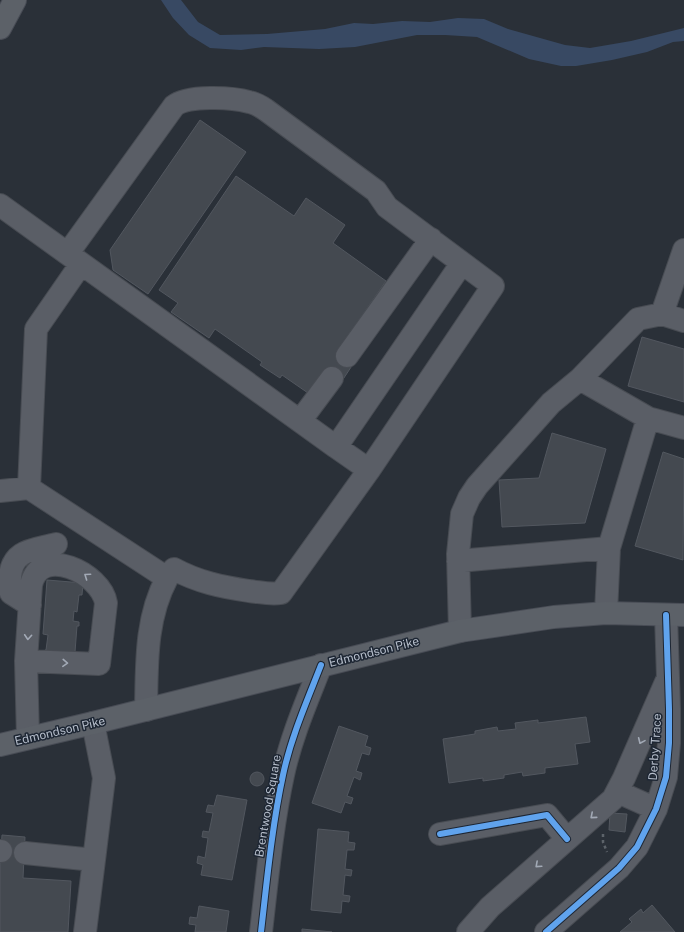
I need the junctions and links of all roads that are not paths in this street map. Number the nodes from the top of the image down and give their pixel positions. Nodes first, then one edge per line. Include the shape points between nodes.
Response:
1 (15, 0) edge
2 (0, 28) edge
3 (0, 205) edge
4 (431, 239) junction
5 (684, 250) edge
6 (74, 259) junction
7 (462, 263) junction
8 (662, 314) junction
9 (684, 321) edge
10 (347, 356) dead end
11 (332, 378) dead end
12 (580, 379) junction
13 (648, 418) junction
14 (300, 421) junction
15 (684, 428) edge
16 (336, 447) junction
17 (369, 470) junction
18 (29, 488) junction
19 (0, 490) edge
20 (74, 517) junction
21 (56, 544) junction
22 (609, 548) junction
23 (458, 561) junction
24 (48, 564) junction
25 (174, 570) dead end
26 (30, 605) junction
27 (606, 613) junction
28 (675, 615) edge
29 (460, 631) junction
30 (26, 661) junction
31 (321, 665) junction
32 (668, 679) junction
33 (146, 710) junction
34 (93, 724) junction
35 (28, 738) junction
36 (0, 745) edge
37 (611, 799) junction
38 (656, 809) junction
39 (440, 834) dead end
40 (567, 839) junction
41 (25, 853) dead end
42 (94, 860) junction
43 (85, 932) edge
44 (261, 932) edge
45 (468, 932) edge
46 (546, 932) edge

1 - 2 main road
3 - 6 street
4 - 6 street via 387,207 376,191 258,105 238,100 203,99 180,101 174,106
4 - 7 street
4 - 10 street
5 - 8 street
6 - 14 street
6 - 18 street via 36,329
7 - 16 street
7 - 17 street via 494,286
8 - 9 street
8 - 12 street via 638,319
11 - 14 street
12 - 13 street
12 - 23 street via 551,403 477,486 462,514
13 - 15 street
13 - 22 street
14 - 16 street
16 - 17 street
17 - 25 street via 281,593 211,584
18 - 19 street
18 - 20 street
20 - 21 street
20 - 33 street via 167,578 160,591 151,622 147,653
21 - 24 street
21 - 26 street via 24,553 14,561 11,593
22 - 23 street
22 - 27 street
23 - 29 street
24 - 26 street via 38,570 33,577
30 -> 24 street via 99,664 106,603 101,589 79,571
26 -> 30 street
27 - 28 main road, Edmondson Pike
27 - 29 main road, Edmondson Pike via 554,617
28 - 32 street, Derby Trace
29 - 31 main road, Edmondson Pike
30 - 35 street
31 - 33 main road, Edmondson Pike
31 - 44 street, Brentwood Square via 292,742 283,774
32 -> 37 street, Derby Trace
32 - 38 street, Derby Trace via 666,777
33 - 34 main road, Edmondson Pike
34 - 35 main road, Edmondson Pike
34 - 42 street via 104,778
35 - 36 main road, Edmondson Pike
37 - 38 street
37 -> 40 street, Derby Trace
38 - 46 street, Derby Trace via 637,847 615,871
39 - 40 street via 547,815
40 -> 45 street, Derby Trace via 490,908
41 - 42 street
42 - 43 street

